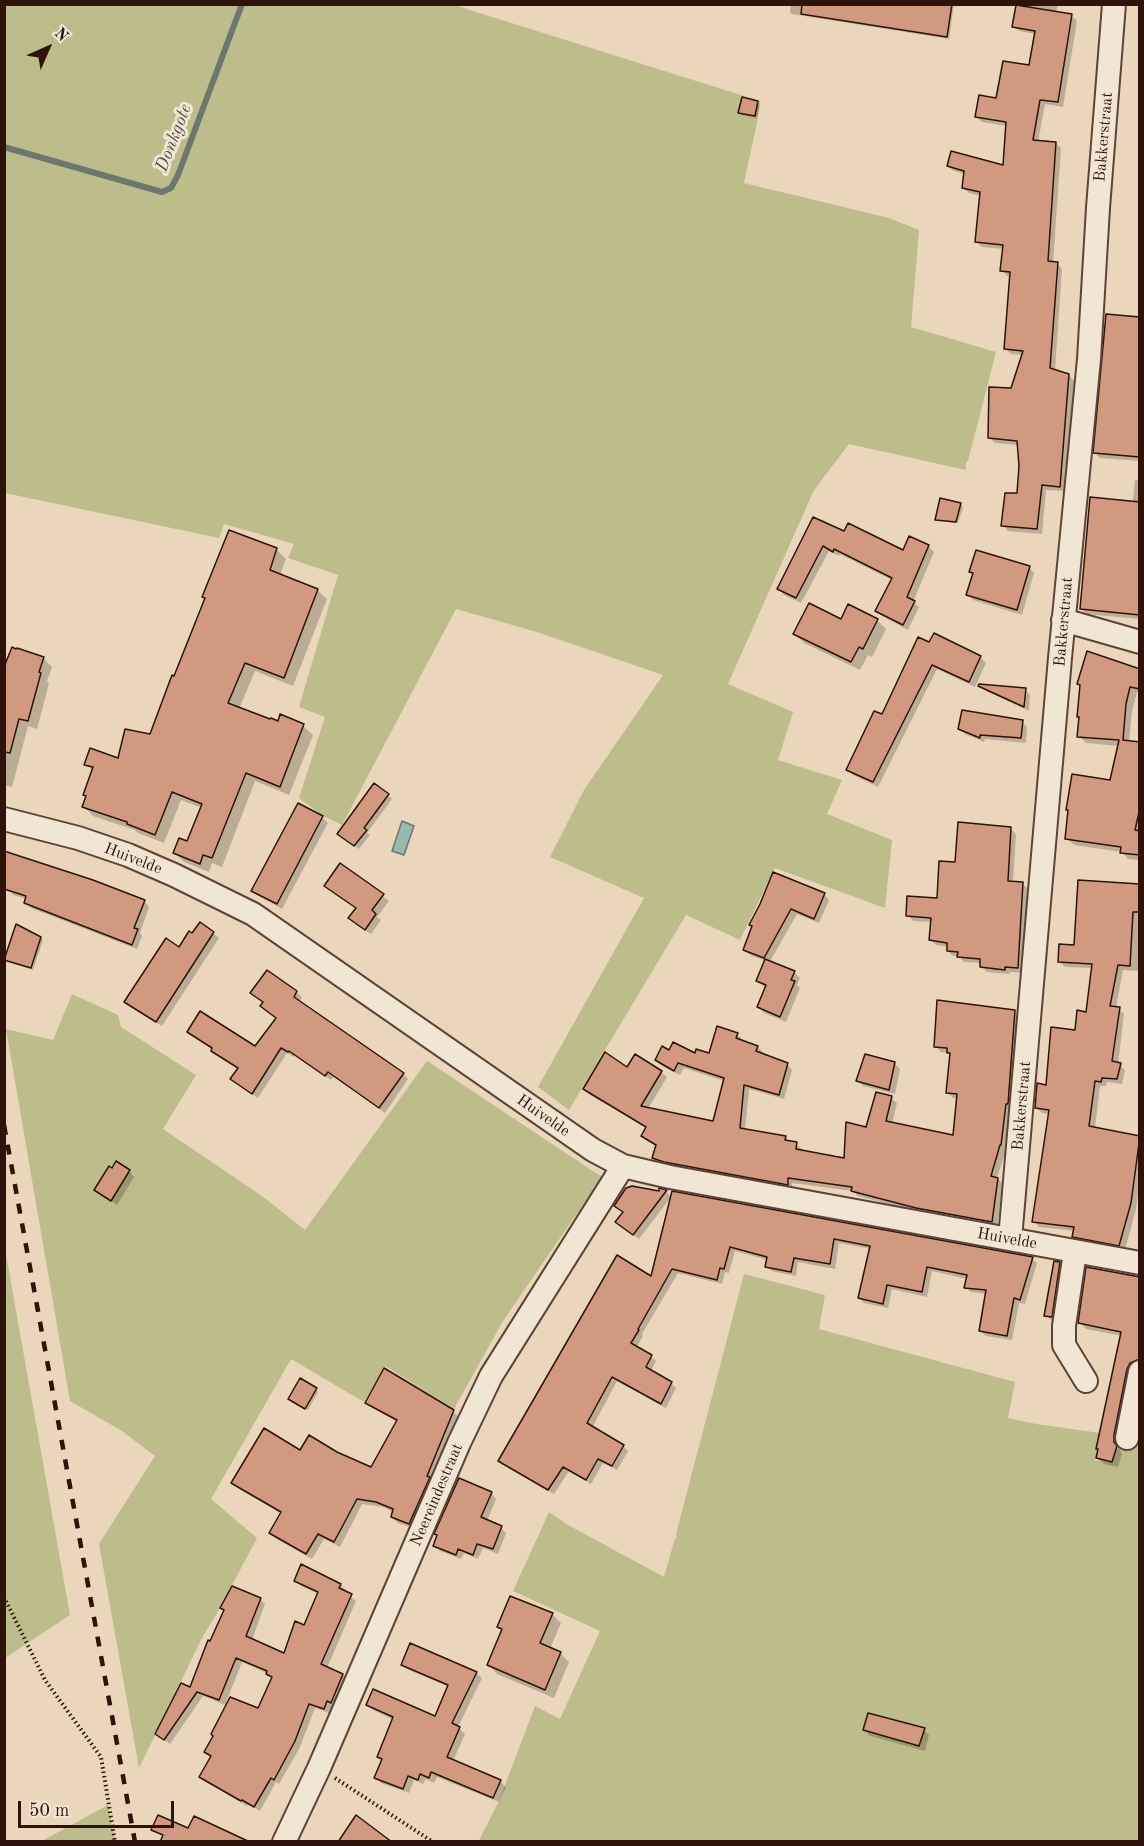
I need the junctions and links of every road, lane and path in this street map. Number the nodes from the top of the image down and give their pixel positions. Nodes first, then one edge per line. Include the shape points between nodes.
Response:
1 (1114, 4) edge
2 (1064, 620) junction
3 (1140, 642) edge
4 (4, 819) edge
5 (623, 1166) junction
6 (1010, 1239) junction
7 (1075, 1252) junction
8 (1140, 1263) edge
9 (1140, 1372) edge
10 (1086, 1381) dead end
11 (1127, 1438) dead end
12 (4, 1597) edge
13 (320, 1768) junction
14 (115, 1842) edge
15 (284, 1842) edge
16 (433, 1842) edge

1 - 2 street, Bakkerstraat via 1089,359
2 - 3 street
2 - 6 street, Bakkerstraat
4 - 5 street, Huivelde via 128,855 254,914 593,1150
5 - 6 street, Huivelde
5 - 13 street, Neereindestraat via 491,1376
6 - 7 street, Huivelde
7 - 8 street, Huivelde
7 - 10 street via 1064,1345
9 - 11 street
12 - 14 path via 45,1680 101,1757
13 - 15 street, Neereindestraat
13 - 16 path

